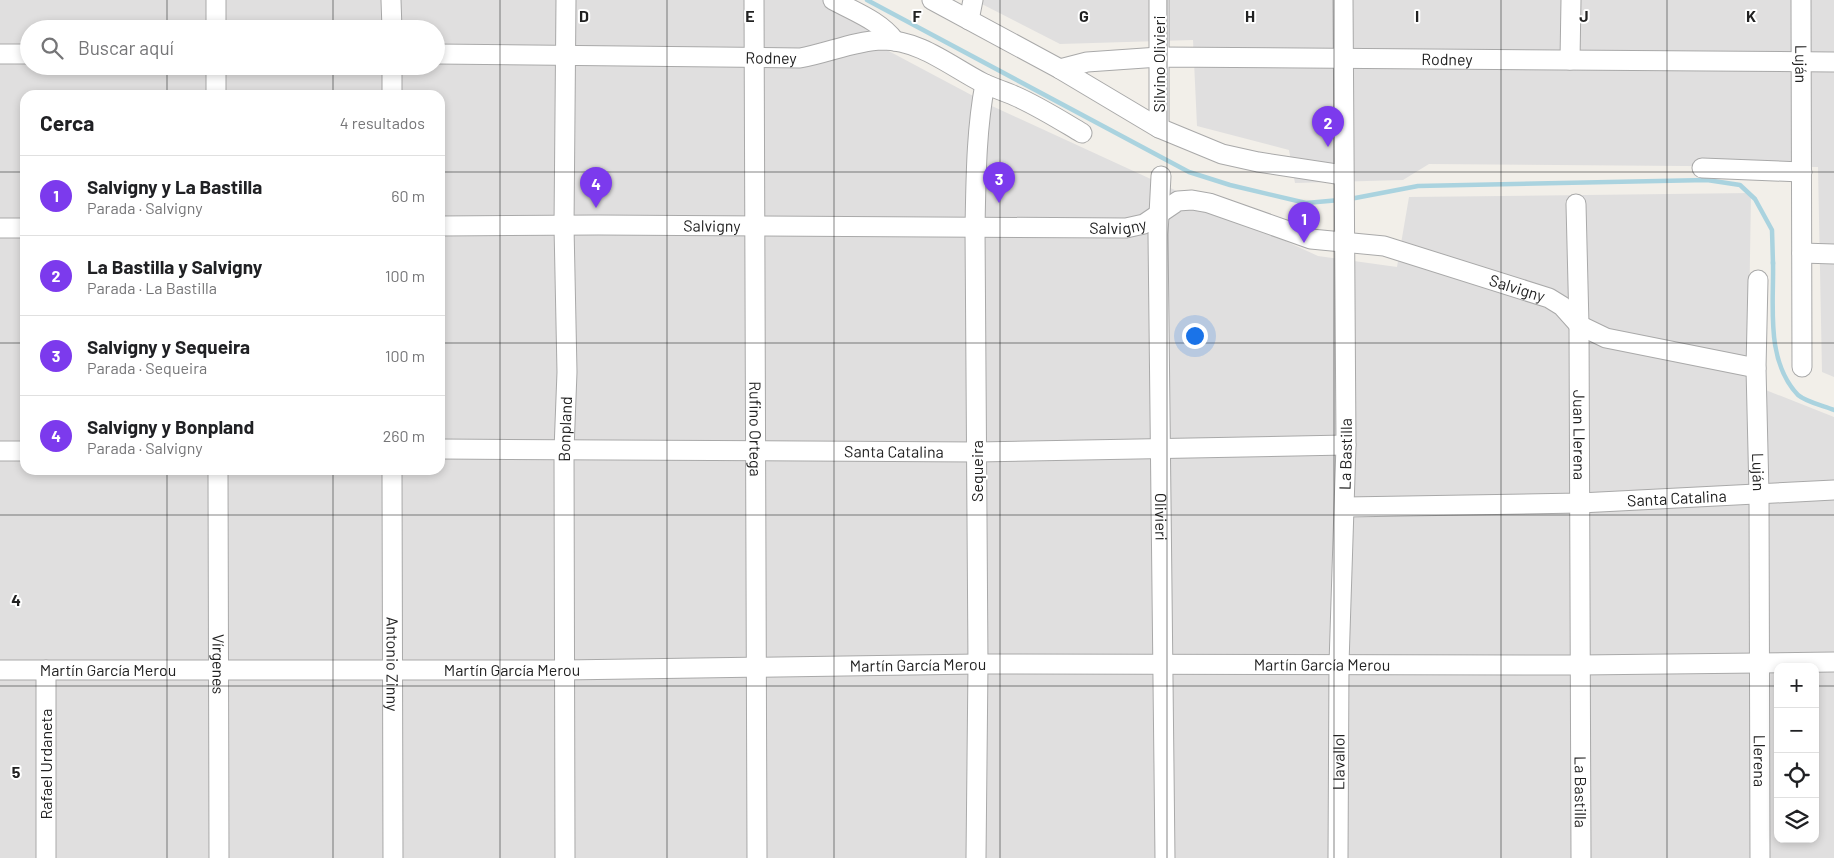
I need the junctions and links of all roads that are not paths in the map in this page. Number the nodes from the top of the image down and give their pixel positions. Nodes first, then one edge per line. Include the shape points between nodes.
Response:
1 (216, 0) edge
2 (391, 0) edge
3 (566, 0) edge
4 (754, 0) edge
5 (833, 0) edge
6 (932, 0) edge
7 (973, 0) edge
8 (1159, 0) edge
9 (1343, 0) edge
10 (1571, 0) edge
11 (1801, 0) edge
12 (216, 20) edge
13 (392, 20) edge
14 (968, 20) junction
15 (895, 41) junction
16 (0, 54) edge
17 (20, 54) edge
18 (445, 54) edge
19 (566, 54) junction
20 (753, 56) junction
21 (1159, 57) junction
22 (1343, 58) junction
23 (1570, 60) junction
24 (1802, 62) junction
25 (1834, 62) edge
26 (1060, 69) junction
27 (216, 75) edge
28 (392, 75) edge
29 (985, 84) junction
30 (216, 90) edge
31 (392, 90) edge
32 (1159, 128) junction
33 (1082, 132) dead end
34 (1702, 168) dead end
35 (1802, 172) junction
36 (1343, 175) junction
37 (1161, 176) dead end
38 (1576, 204) dead end
39 (1160, 214) junction
40 (445, 226) edge
41 (564, 226) junction
42 (756, 227) junction
43 (0, 228) edge
44 (20, 228) edge
45 (975, 228) junction
46 (1346, 244) junction
47 (1802, 253) junction
48 (1834, 254) edge
49 (1758, 280) dead end
50 (1579, 325) junction
51 (1802, 367) dead end
52 (1756, 368) junction
53 (1346, 445) junction
54 (1161, 448) junction
55 (445, 449) edge
56 (564, 450) junction
57 (20, 451) edge
58 (754, 451) junction
59 (0, 452) edge
60 (978, 452) junction
61 (218, 475) edge
62 (392, 475) edge
63 (1834, 490) edge
64 (1759, 493) junction
65 (1580, 503) junction
66 (1346, 506) junction
67 (1834, 662) edge
68 (978, 664) junction
69 (1339, 664) junction
70 (1760, 664) junction
71 (1164, 665) junction
72 (1580, 666) junction
73 (756, 667) junction
74 (392, 668) junction
75 (218, 669) junction
76 (0, 670) edge
77 (46, 670) junction
78 (564, 670) junction
79 (46, 858) edge
80 (219, 858) edge
81 (393, 858) edge
82 (565, 858) edge
83 (758, 858) edge
84 (976, 858) edge
85 (1165, 858) edge
86 (1338, 858) edge
87 (1581, 858) edge
88 (1760, 858) edge

1 - 12 street
2 - 13 street
3 - 19 street, Bonpland
4 - 20 street, Rufino Ortega
5 - 15 street via 876,22
6 - 14 street
7 - 14 street
8 - 21 street, Silvino Olivieri
9 - 22 street
10 - 23 street
11 - 24 street, Luján
14 - 26 street
15 - 20 street, Rodney via 857,43 800,58
15 - 29 street, Rodney via 927,51
16 - 17 street
18 - 19 street, Rodney
19 - 20 street, Rodney
19 - 41 street, Bonpland
20 - 42 street, Rufino Ortega
21 - 22 street, Rodney
21 - 26 street, Rodney via 1087,62
21 - 32 street, Silvino Olivieri
22 - 23 street, Rodney
22 - 36 street
23 - 24 street, Rodney
24 - 25 street, Rodney
24 - 35 street, Luján
26 - 32 street
27 - 30 street
28 - 31 street
29 - 33 street, Rodney via 1016,96
29 - 45 street, Sequeira via 976,164
32 - 36 street via 1222,154
34 - 35 street
35 - 47 street, Luján
36 - 46 street, La Bastilla
37 - 39 street, Olivieri
38 - 50 street, Juan Llerena
39 - 45 street, Salvigny via 1144,224 1126,228
39 - 46 street, Salvigny via 1178,201 1192,200 1312,239
39 - 54 street, Olivieri
40 - 41 street, Salvigny
41 - 42 street, Salvigny
41 - 56 street, Bonpland via 567,372
42 - 45 street, Salvigny
42 - 58 street, Rufino Ortega
43 - 44 street
45 - 60 street, Sequeira
46 - 50 street, Salvigny via 1384,246 1549,298 1562,306
46 - 53 street, La Bastilla
47 - 48 street
47 - 51 street, Luján
49 - 52 street, Luján
50 - 52 street, Salvigny via 1606,338
50 - 65 street, Juan Llerena
52 - 64 street, Luján
53 - 54 street, Santa Catalina
53 - 66 street, La Bastilla
54 - 60 street, Santa Catalina
54 - 71 street, Olivieri
55 - 56 street, Santa Catalina
56 - 58 street, Santa Catalina
56 - 78 street, Bonpland
57 - 59 street
58 - 60 street, Santa Catalina
58 - 73 street, Rufino Ortega
60 - 68 street, Sequeira
61 - 75 street, Vírgenes
62 - 74 street, Antonio Zinny
63 - 64 street, Santa Catalina
64 - 65 street, Santa Catalina
64 - 70 street, Luján
65 - 66 street, Santa Catalina
65 - 72 street, Juan Llerena
66 - 69 street, La Bastilla
67 - 70 street, Martín García Merou
68 - 71 street, Martín García Merou
68 - 73 street, Martín García Merou
68 - 84 street, Sequeira
69 - 71 street, Martín García Merou
69 - 72 street, Martín García Merou
69 - 86 street, Llavallol
70 - 72 street, Martín García Merou
70 - 88 street, Llerena
71 - 85 street, Olivieri
72 - 87 street, La Bastilla
73 - 78 street, Martín García Merou
73 - 83 street, Rufino Ortega
74 - 75 street, Martín García Merou
74 - 78 street, Martín García Merou
74 - 81 street, Antonio Zinny
75 - 77 street, Martín García Merou
75 - 80 street, Vírgenes
76 - 77 street, Martín García Merou
77 - 79 street, Rafael Urdaneta
78 - 82 street, Bonpland

